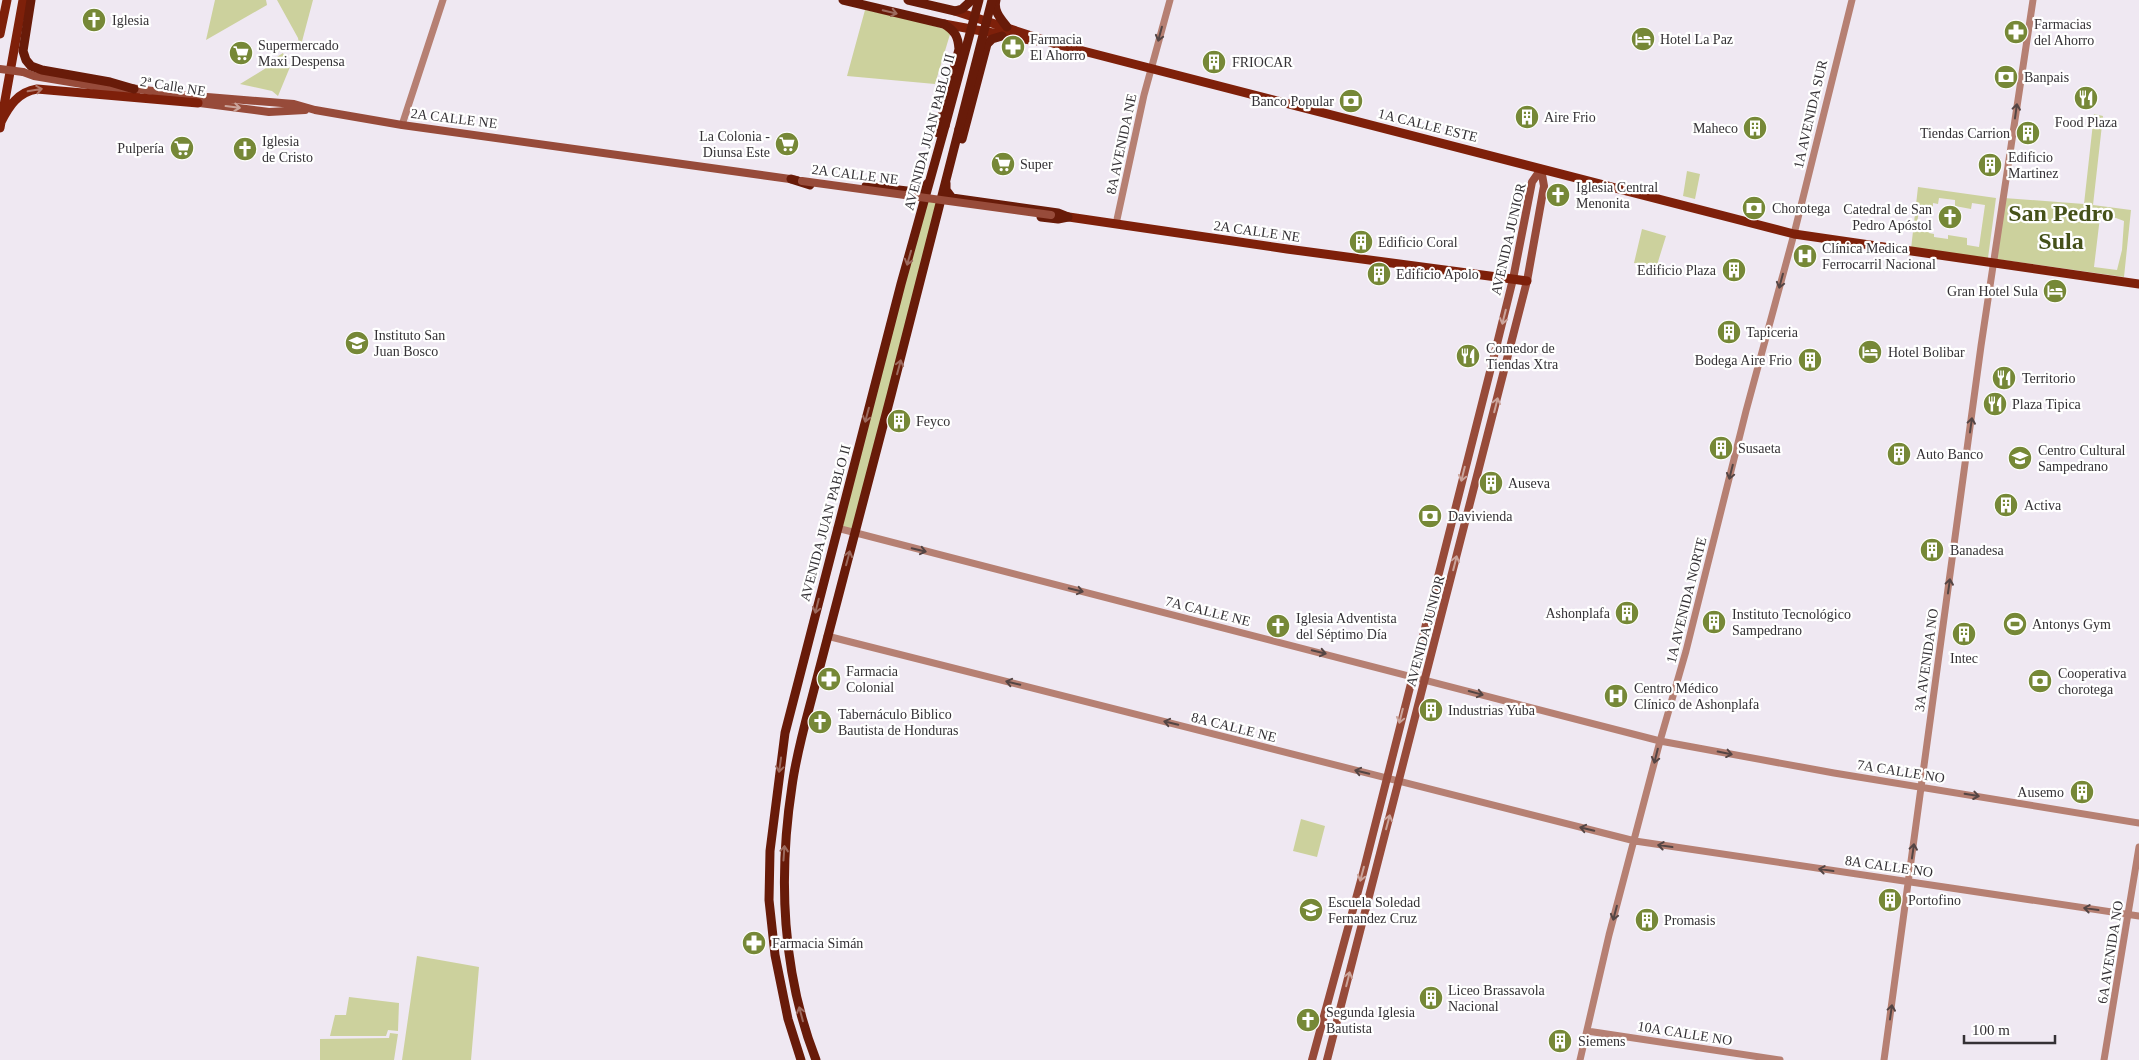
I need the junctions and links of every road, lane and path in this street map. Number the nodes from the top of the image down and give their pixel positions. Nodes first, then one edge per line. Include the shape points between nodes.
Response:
1 (7, 0) edge
2 (23, 0) edge
3 (31, 0) edge
4 (443, 0) edge
5 (843, 0) edge
6 (908, 0) edge
7 (972, 0) edge
8 (979, 0) edge
9 (992, 0) edge
10 (996, 0) edge
11 (1170, 0) edge
12 (1852, 0) edge
13 (2033, 0) edge
14 (955, 11) junction
15 (29, 12) junction
16 (19, 23) junction
17 (944, 24) junction
18 (1007, 27) junction
19 (0, 34) edge
20 (1002, 36) junction
21 (1056, 44) junction
22 (0, 68) edge
23 (1151, 68) junction
24 (26, 72) junction
25 (953, 73) junction
26 (978, 76) junction
27 (134, 89) junction
28 (270, 102) joint
29 (198, 103) junction
30 (315, 110) junction
31 (402, 124) junction
32 (1, 125) edge
33 (936, 161) junction
34 (950, 164) junction
35 (1542, 169) junction
36 (932, 176) junction
37 (791, 179) junction
38 (946, 180) junction
39 (909, 194) junction
40 (957, 201) junction
41 (1051, 215) joint
42 (1068, 217) junction
43 (936, 218) junction
44 (1116, 224) junction
45 (918, 226) junction
46 (1794, 234) junction
47 (1994, 263) junction
48 (1513, 279) junction
49 (1527, 281) junction
50 (2139, 284) edge
51 (837, 528) junction
52 (855, 533) junction
53 (827, 636) junction
54 (1411, 676) junction
55 (1425, 680) junction
56 (1660, 740) junction
57 (1386, 778) junction
58 (1399, 781) junction
59 (1921, 787) junction
60 (2139, 822) edge
61 (1634, 841) junction
62 (2139, 847) edge
63 (1908, 882) junction
64 (2128, 915) junction
65 (2139, 916) edge
66 (1586, 1030) junction
67 (801, 1060) edge
68 (816, 1060) edge
69 (1312, 1060) edge
70 (1327, 1060) edge
71 (1580, 1060) edge
72 (1780, 1060) edge
73 (1884, 1060) edge
74 (2104, 1060) edge

1 - 19 main road
2 - 16 main road
3 - 15 highway
4 - 31 street
5 -> 17 highway
6 - 14 highway
7 - 14 highway
8 - 33 highway, AVENIDA JUAN PABLO II, bridge
9 - 34 highway, AVENIDA JUAN PABLO II, bridge
10 - 18 highway via 997,13
11 -> 23 street, 8A AVENIDA NE
12 - 46 street, 1A AVENIDA SUR
47 -> 13 street, 3A AVENIDA NO
14 - 18 main road, 1A CALLE ESTE
15 - 16 main road
15 - 27 highway via 22,51 31,66
16 - 32 main road
17 - 20 main road, 1A CALLE ESTE
17 - 25 highway via 958,37 959,49
18 - 21 main road, 1A CALLE ESTE
20 - 21 main road, 1A CALLE ESTE
20 - 26 highway via 987,44
21 - 23 main road, 1A CALLE ESTE
22 - 24 main road, 2ª Calle NE, bridge
23 - 35 main road, 1A CALLE ESTE
23 - 44 street, 8A AVENIDA NE
24 - 27 main road, 2ª Calle NE
24 - 29 main road, 2ª Calle NE
25 - 26 highway via 964,67 973,69
25 - 33 highway via 936,141
26 - 34 highway via 960,147
27 - 28 main road, 2ª Calle NE
28 - 30 main road, 2A CALLE NE
29 -> 30 main road, 2ª Calle NE via 268,112
32 -> 29 main road via 15,100 23,93 37,89
30 - 31 main road, 2A CALLE NE
31 - 37 main road, 2A CALLE NE
33 - 36 highway, AVENIDA JUAN PABLO II
34 - 38 highway, AVENIDA JUAN PABLO II
35 - 46 main road, 1A CALLE ESTE
35 - 48 main road, AVENIDA JUNIOR via 1532,182
35 - 49 main road, AVENIDA JUNIOR via 1544,186
36 - 39 highway via 922,191
36 - 45 highway, AVENIDA JUAN PABLO II
37 - 39 highway
37 - 41 main road, 2A CALLE NE, bridge
38 - 40 highway via 946,190
38 - 43 highway, AVENIDA JUAN PABLO II
39 - 45 highway via 919,209
40 - 42 highway via 1058,219
40 - 43 highway via 945,205
41 - 42 main road, 2A CALLE NE
42 - 44 main road, 2A CALLE NE
52 -> 43 highway, AVENIDA JUAN PABLO II
44 - 48 main road, 2A CALLE NE
45 -> 51 highway, AVENIDA JUAN PABLO II
46 - 47 main road, 1A CALLE ESTE
46 -> 56 street, 1A AVENIDA NORTE
47 - 50 main road, 1A CALLE ESTE
59 -> 47 street, 3A AVENIDA NO
48 - 49 main road, 2A CALLE NE
48 -> 54 main road, AVENIDA JUNIOR
55 -> 49 main road, AVENIDA JUNIOR
51 - 52 street, 7A CALLE NE
51 -> 67 highway, AVENIDA JUAN PABLO II via 785,733 770,852 769,900 775,954 788,1019
53 -> 52 highway, AVENIDA JUAN PABLO II
52 -> 54 street, 7A CALLE NE
57 -> 53 street, 8A CALLE NE
68 -> 53 highway, AVENIDA JUAN PABLO II via 792,976 785,916 784,860 792,784
54 - 55 street, 7A CALLE NE
54 -> 57 main road, AVENIDA JUNIOR
55 -> 56 street, 7A CALLE NE
55 - 58 main road, AVENIDA JUNIOR
56 -> 59 street, 7A CALLE NO
56 -> 61 street, 1A AVENIDA NORTE
57 - 58 street, 8A CALLE NE
57 -> 69 main road, AVENIDA JUNIOR
61 -> 58 street, 8A CALLE NE
70 -> 58 main road, AVENIDA JUNIOR
59 -> 60 street, 7A CALLE NO
63 -> 59 street, 3A AVENIDA NO
63 -> 61 street, 8A CALLE NO
61 -> 66 street, 1A AVENIDA NORTE
62 - 64 street, 6A AVENIDA NO
64 -> 63 street, 8A CALLE NO
73 -> 63 street, 3A AVENIDA NO
64 - 65 street, 8A CALLE NO
64 - 74 street, 6A AVENIDA NO
66 - 71 street, 1A AVENIDA NORTE
66 - 72 street, 10A CALLE NO

